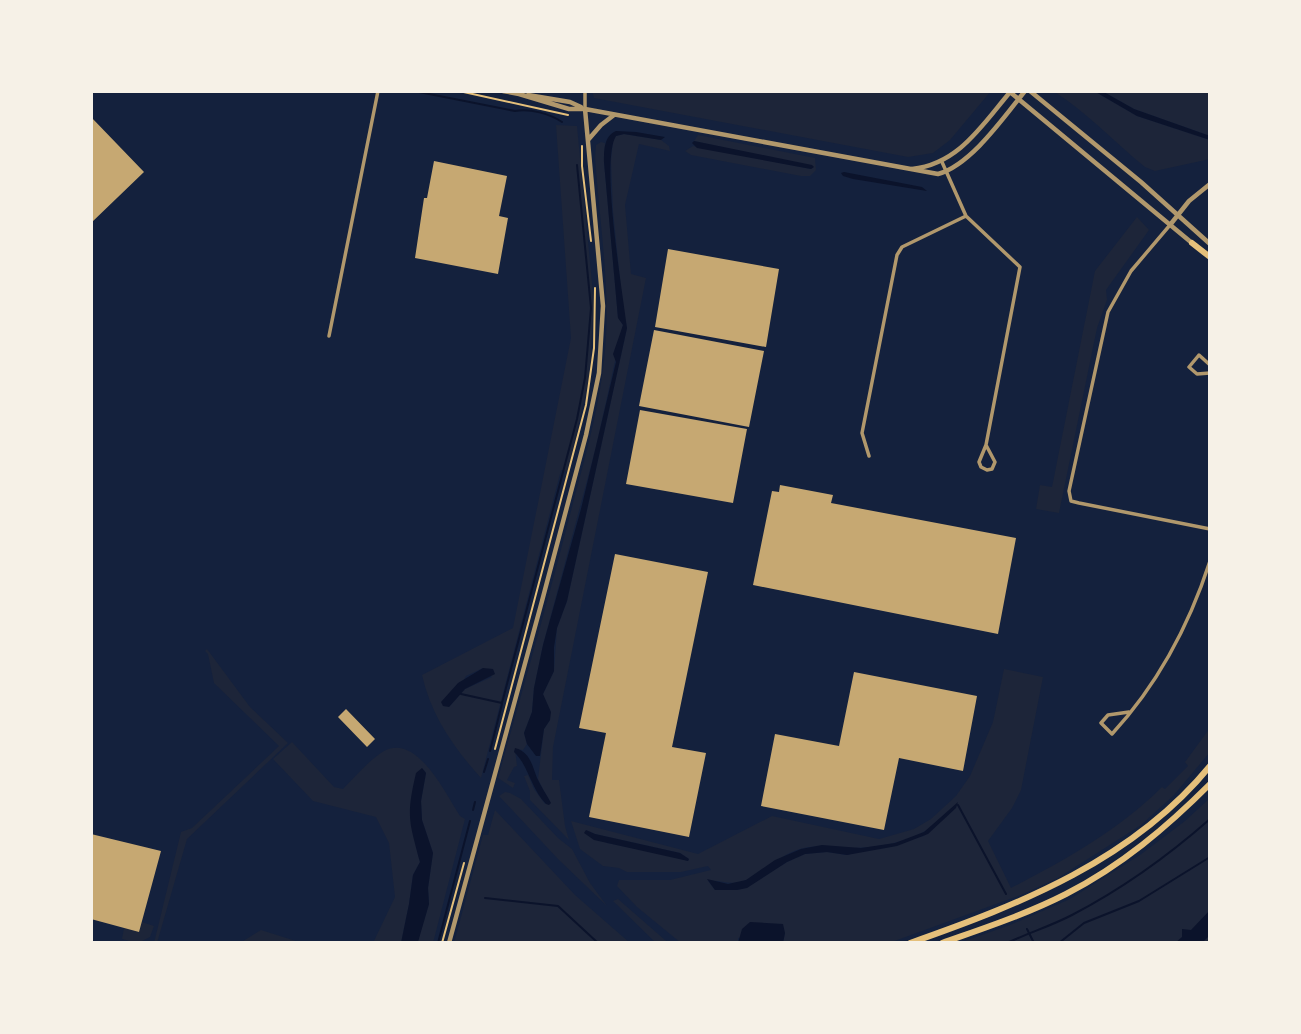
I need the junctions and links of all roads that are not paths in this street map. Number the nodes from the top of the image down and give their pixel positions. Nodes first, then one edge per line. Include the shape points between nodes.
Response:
1 (378, 91) edge
2 (503, 91) edge
3 (584, 91) edge
4 (1010, 91) edge
5 (1028, 91) edge
6 (1019, 99) junction
7 (585, 109) junction
8 (615, 114) junction
9 (587, 140) junction
10 (942, 162) junction
11 (904, 170) junction
12 (947, 172) junction
13 (1210, 184) edge
14 (1178, 214) junction
15 (966, 216) junction
16 (1170, 225) junction
17 (1192, 243) joint
18 (1210, 244) edge
19 (1210, 257) edge
20 (329, 336) dead end
21 (1210, 365) edge
22 (1210, 373) edge
23 (986, 444) junction
24 (869, 456) dead end
25 (1210, 529) edge
26 (1210, 561) edge
27 (1129, 712) junction
28 (1210, 766) edge
29 (1210, 784) edge
30 (449, 943) edge
31 (910, 943) edge
32 (942, 943) edge

1 - 20 street
2 - 7 street via 570,102
3 - 7 street
4 - 6 street
4 - 10 street via 973,135
5 - 6 street
5 - 14 street
6 - 12 street via 974,151
6 - 16 street
7 - 8 street
7 - 9 street
8 - 9 street
8 - 11 street
9 - 30 street via 603,306 599,373
10 - 11 street
10 - 12 street
11 - 12 street
12 - 15 street
13 - 14 street
14 - 16 street
14 - 18 street
15 - 23 street via 1020,267
15 - 24 street via 902,247 897,255 862,433
16 - 17 street
16 - 25 street via 1131,271 1108,312 1069,491 1071,501
17 - 19 highway
21 - 22 street via 1199,355 1189,367 1197,374
23 - 23 street via 979,462 987,470 995,462
26 - 27 street via 1180,637
27 - 27 street via 1108,715 1101,723 1112,733
28 - 31 highway via 1166,813 1121,848 1062,883
29 - 32 highway via 1178,817 1108,870 1031,910

